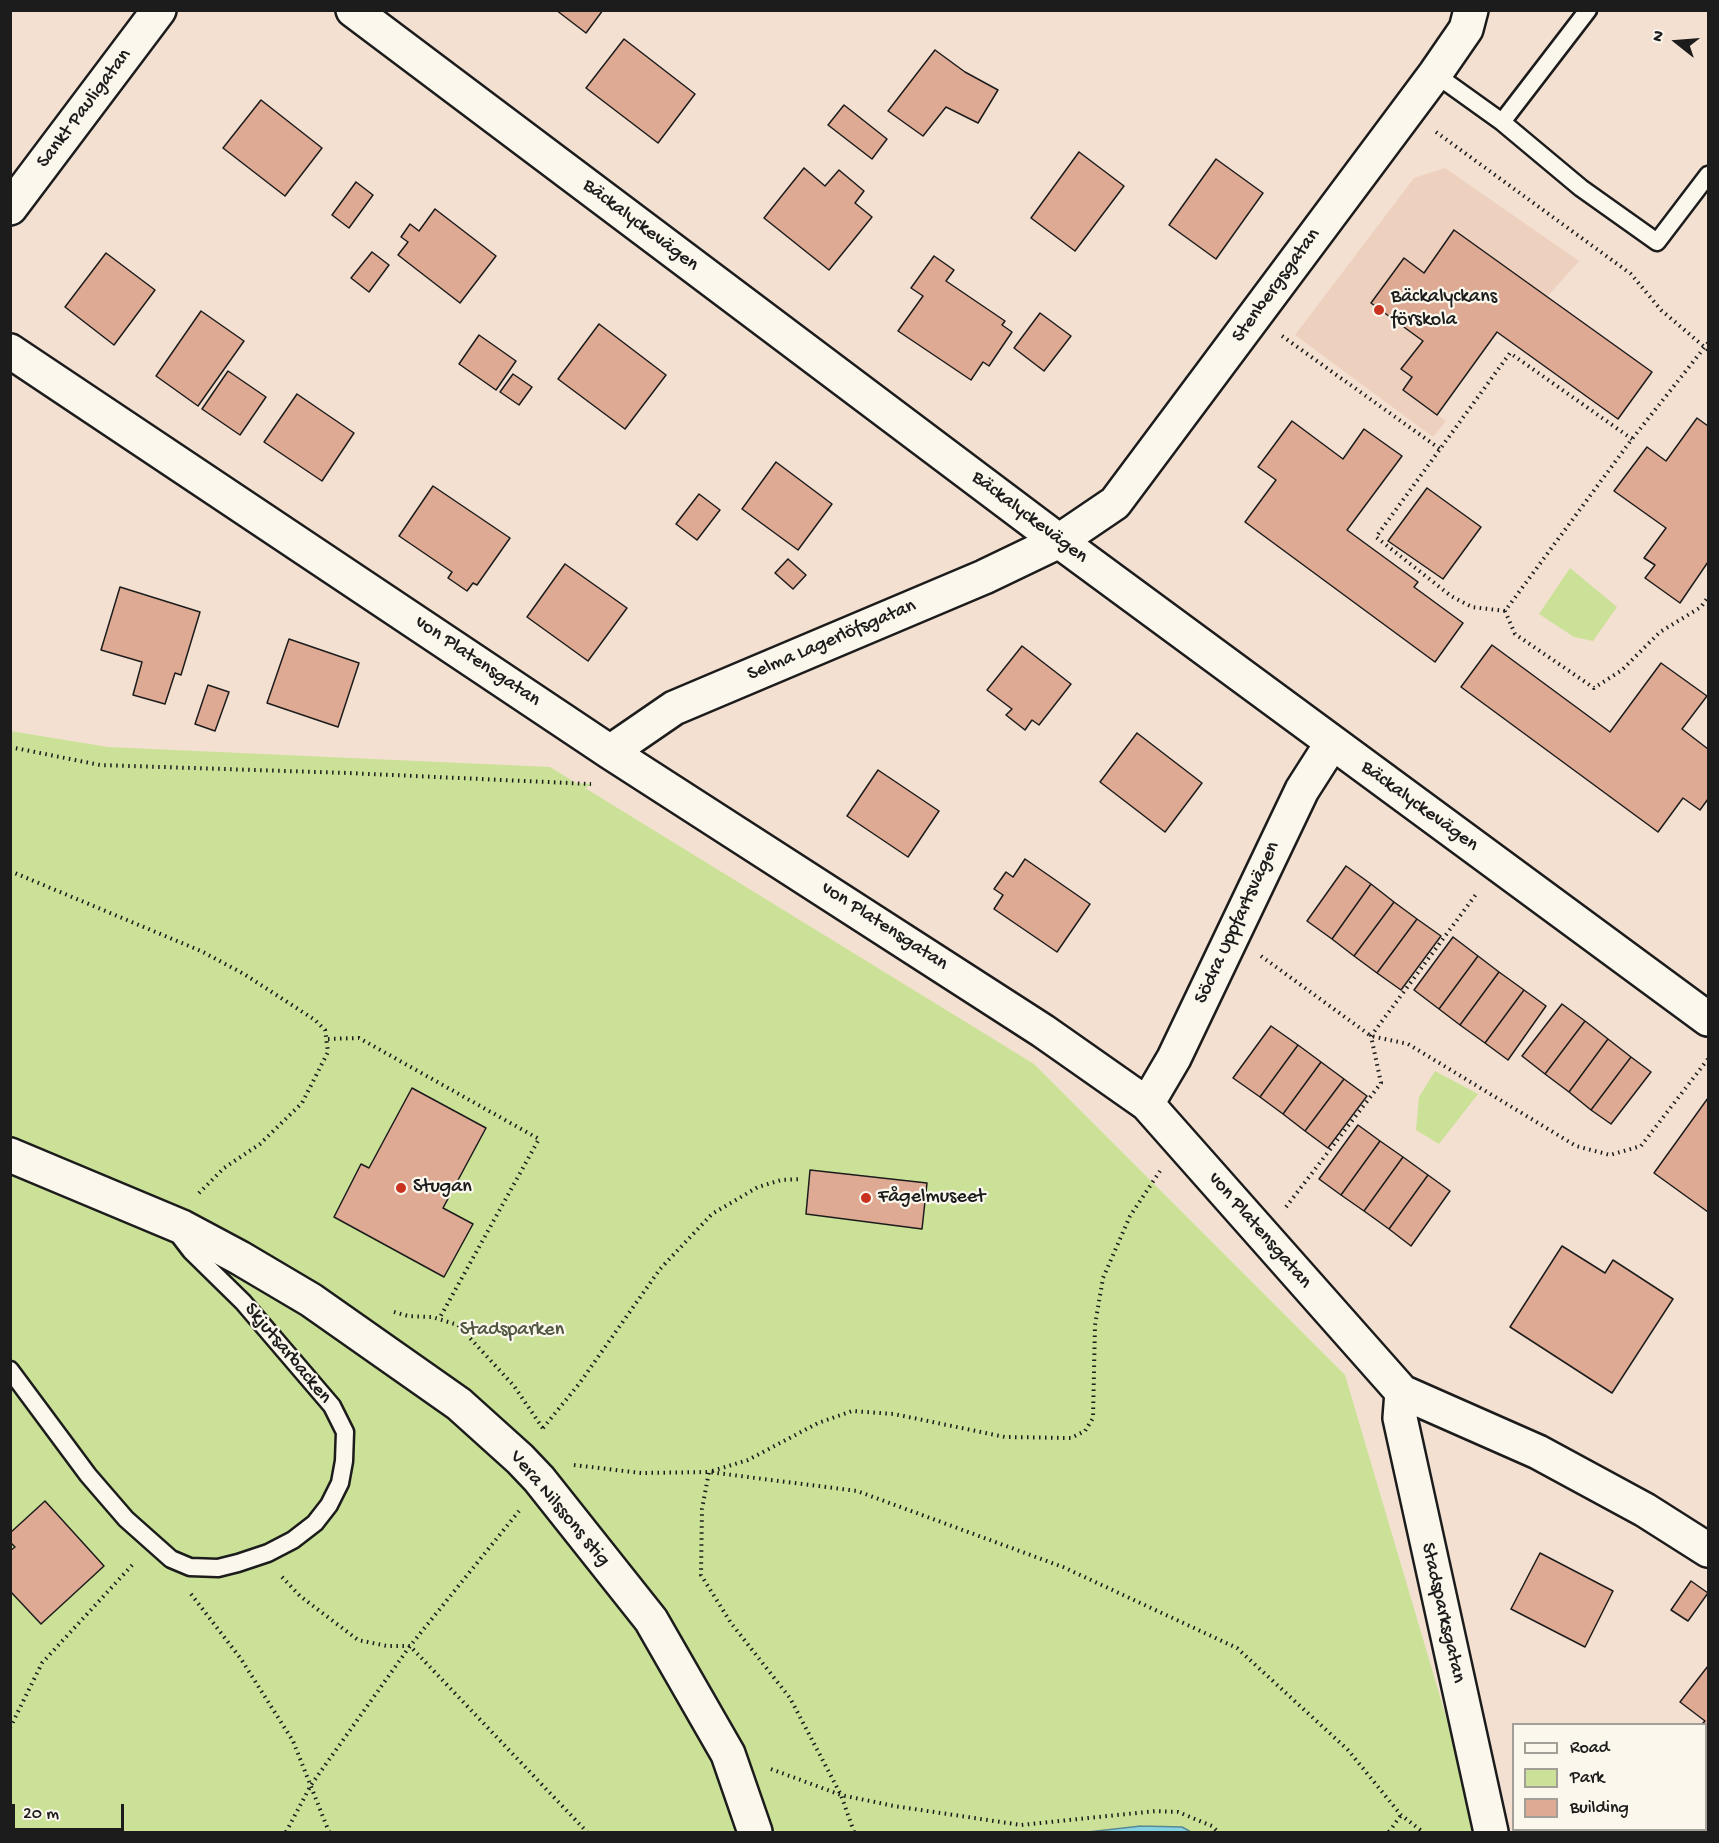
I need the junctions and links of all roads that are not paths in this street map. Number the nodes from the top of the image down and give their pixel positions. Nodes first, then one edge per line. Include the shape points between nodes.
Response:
1 (159, 10) edge
2 (353, 10) edge
3 (1471, 10) edge
4 (1588, 10) edge
5 (1435, 74) junction
6 (1502, 122) junction
7 (1708, 175) edge
8 (10, 208) edge
9 (10, 351) edge
10 (1059, 541) junction
11 (1332, 743) junction
12 (610, 752) junction
13 (1708, 1019) edge
14 (1147, 1104) junction
15 (10, 1155) edge
16 (175, 1224) junction
17 (10, 1370) edge
18 (1402, 1392) junction
19 (1708, 1550) edge
20 (755, 1833) edge
21 (1491, 1833) edge

1 - 8 street, Sankt Pauligatan
2 - 10 street, Bäckalyckevägen
3 - 5 street, Stenbergsgatan via 1466,29
4 - 6 lane
5 - 6 lane
5 - 10 street, Stenbergsgatan via 1115,503
6 - 7 lane via 1581,188 1657,242
9 - 12 street, von Platensgatan
10 - 11 street, Bäckalyckevägen
10 - 12 street, Selma Lagerlöfsgatan via 984,578 674,708
11 - 13 street, Bäckalyckevägen
11 - 14 street, Södra Uppfartsvägen via 1302,790 1174,1058
12 - 14 street, von Platensgatan via 1043,1030
14 - 18 street, von Platensgatan
15 - 16 street, Skjutsarbacken
16 - 17 lane, Skjutsarbacken via 191,1251 243,1302 332,1406 345,1432 340,1483 315,1523 267,1553 218,1568 190,1567 171,1559 126,1519 88,1475
16 - 20 street, Vera Nilssons stig via 311,1300 459,1404 539,1479 651,1620 728,1754
18 - 19 street, von Platensgatan via 1538,1452 1645,1510
18 - 21 street, Stadsparksgatan via 1400,1418

